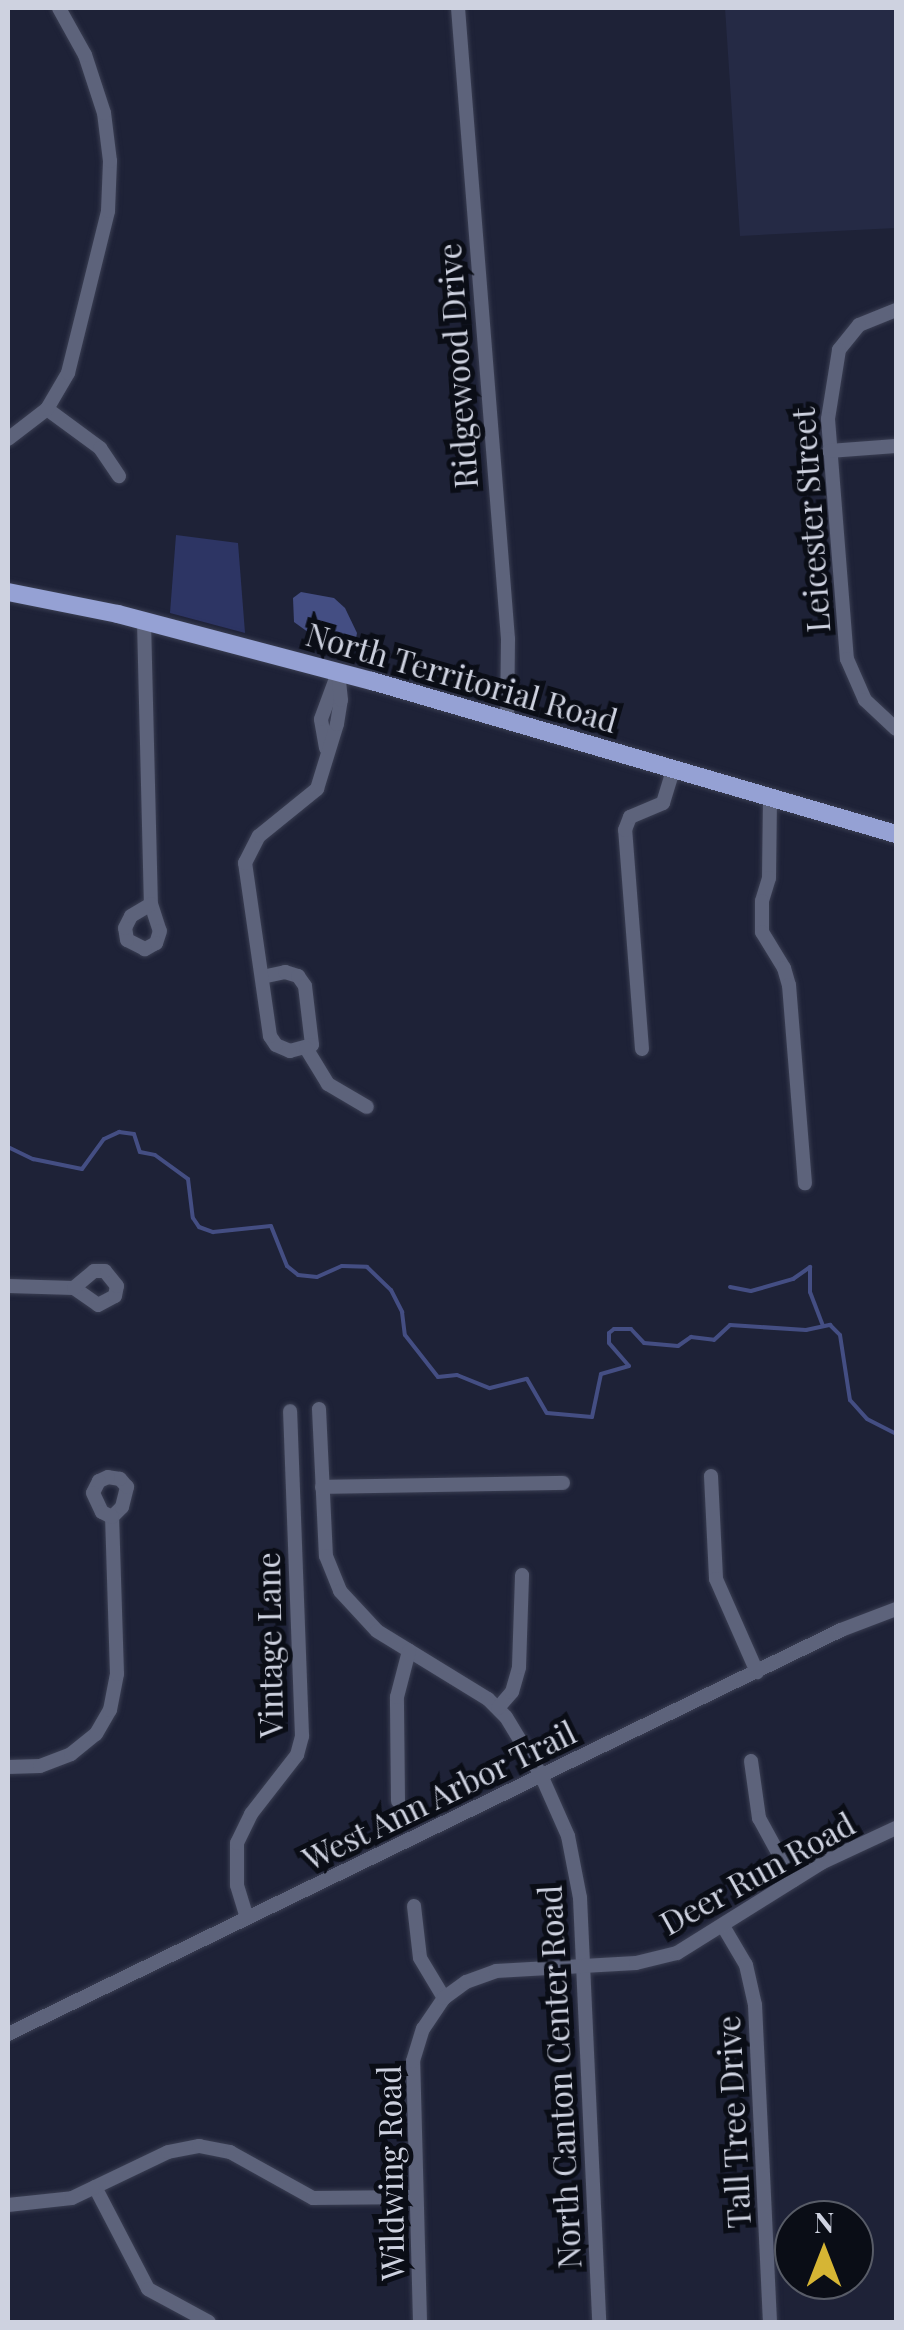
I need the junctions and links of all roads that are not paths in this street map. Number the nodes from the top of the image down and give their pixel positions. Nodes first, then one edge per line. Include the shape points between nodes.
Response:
1 (59, 8) edge
2 (458, 8) edge
3 (896, 310) edge
4 (47, 410) junction
5 (8, 439) edge
6 (896, 446) edge
7 (829, 450) junction
8 (119, 476) dead end
9 (8, 592) edge
10 (144, 621) junction
11 (338, 672) junction
12 (508, 720) junction
13 (896, 729) edge
14 (674, 768) junction
15 (770, 796) junction
16 (896, 834) edge
17 (151, 904) dead end
18 (262, 977) junction
19 (306, 1048) junction
20 (642, 1049) dead end
21 (367, 1107) dead end
22 (805, 1183) dead end
23 (8, 1286) edge
24 (74, 1288) dead end
25 (319, 1409) dead end
26 (290, 1410) dead end
27 (711, 1476) dead end
28 (562, 1483) dead end
29 (322, 1487) junction
30 (112, 1517) dead end
31 (522, 1575) dead end
32 (896, 1609) edge
33 (410, 1651) junction
34 (757, 1672) junction
35 (498, 1708) junction
36 (751, 1761) dead end
37 (8, 1767) edge
38 (542, 1776) junction
39 (398, 1801) dead end
40 (896, 1828) edge
41 (793, 1880) junction
42 (414, 1906) dead end
43 (247, 1918) junction
44 (723, 1926) junction
45 (583, 1966) junction
46 (444, 1998) junction
47 (8, 2034) edge
48 (95, 2187) junction
49 (416, 2197) junction
50 (8, 2205) edge
51 (209, 2322) edge
52 (420, 2322) edge
53 (599, 2322) edge
54 (770, 2322) edge

1 - 4 street via 97,87 110,186 68,373
2 - 12 street, Ridgewood Drive via 508,639
3 - 7 street, Leicester Street via 876,316 839,350 829,392
4 - 5 street
4 - 8 street via 100,448
6 - 7 street
7 - 13 street, Leicester Street via 848,659 865,700
9 - 10 main road, North Territorial Road
10 - 11 main road, North Territorial Road
10 - 17 street
11 - 12 main road, North Territorial Road
11 - 18 street via 341,700 313,795 259,836 245,863
12 - 14 main road, North Territorial Road
14 - 15 main road, North Territorial Road
14 - 20 street via 663,803 630,816 625,830
15 - 16 main road, North Territorial Road
15 - 22 street via 762,932 788,985
18 - 19 street via 270,1036 290,1051
18 - 19 street via 298,976 314,1036
19 - 21 street via 328,1084
23 - 24 street
25 - 29 street
26 - 43 street, Vintage Lane via 302,1736 297,1755 236,1844 236,1885
27 - 34 street via 716,1579
28 - 29 street
29 - 33 street via 326,1556 340,1591 366,1622
30 - 37 street via 117,1674 110,1710 96,1734 71,1754 40,1766
31 - 35 street via 519,1667 512,1692
32 - 34 street, West Ann Arbor Trail
33 - 35 street
33 - 39 street via 397,1697
34 - 38 street, West Ann Arbor Trail
35 - 38 street, North Canton Center Road
36 - 41 street via 759,1818
38 - 43 street, West Ann Arbor Trail
38 - 45 street, North Canton Center Road via 574,1858
40 - 41 street, Deer Run Road
41 - 44 street, Deer Run Road
42 - 46 street via 420,1958
43 - 47 street, West Ann Arbor Trail
44 - 45 street, Deer Run Road via 659,1958
44 - 54 street, Tall Tree Drive via 746,1965 755,2006
45 - 46 street via 496,1971
45 - 53 street, North Canton Center Road
46 - 49 street, Wildwing Road via 413,2061
48 - 49 street via 168,2152 199,2146 230,2152 313,2198
48 - 50 street via 54,2203
48 - 51 street via 148,2289
49 - 52 street, Wildwing Road

